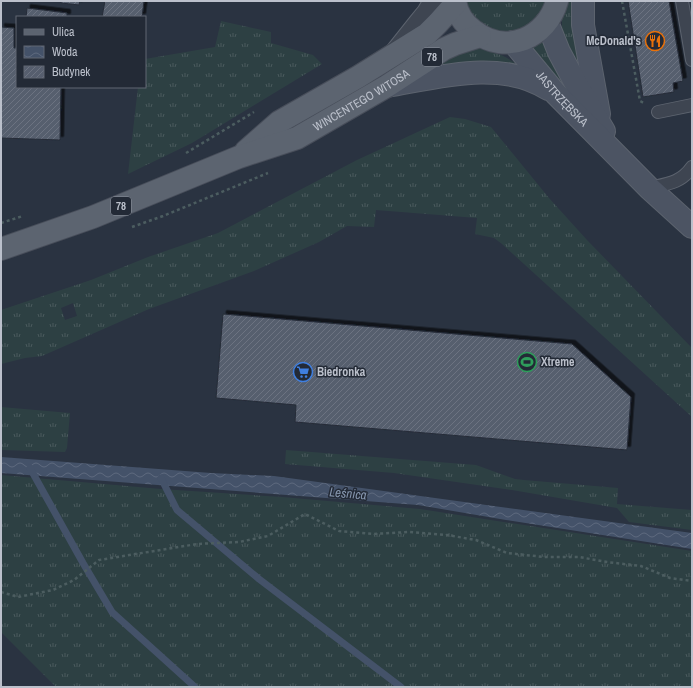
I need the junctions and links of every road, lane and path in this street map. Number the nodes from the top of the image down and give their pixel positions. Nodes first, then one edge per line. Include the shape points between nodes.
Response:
1 (557, 1) edge
2 (583, 1) edge
3 (622, 1) edge
4 (682, 1) edge
5 (448, 2) edge
6 (547, 22) junction
7 (480, 36) junction
8 (513, 42) junction
9 (692, 60) edge
10 (387, 86) junction
11 (556, 94) junction
12 (692, 105) edge
13 (257, 110) dead end
14 (658, 112) joint
15 (601, 125) junction
16 (615, 152) junction
17 (179, 156) dead end
18 (239, 157) junction
19 (692, 167) edge
20 (269, 173) dead end
21 (649, 188) junction
22 (30, 213) dead end
23 (1, 223) edge
24 (692, 227) edge
25 (127, 229) dead end
26 (1, 249) edge
27 (692, 581) edge
28 (1, 592) edge

1 - 6 main road, 78
2 - 15 main road via 583,25
3 - 14 path via 640,101
4 - 9 lane
5 - 7 main road, 78
5 - 18 main road, WINCENTEGO WITOSA / 78 via 438,23 427,34 279,122
6 - 8 main road, 78 via 534,34
6 - 15 main road, JASTRZĘBSKA via 559,52
7 - 8 main road, 78 via 496,42
7 - 10 main road, WINCENTEGO WITOSA / 78 via 444,49
8 - 11 main road, JASTRZĘBSKA
10 - 11 main road via 466,73 501,73 522,76
10 - 18 main road, WINCENTEGO WITOSA / 78 via 298,138
11 - 16 main road, JASTRZĘBSKA
12 - 14 lane
13 - 17 path
15 - 16 main road, JASTRZĘBSKA
16 - 21 main road, JASTRZĘBSKA
18 - 26 main road, WINCENTEGO WITOSA / 78 via 93,217
19 - 21 lane via 680,180
20 - 25 path
21 - 24 main road, JASTRZĘBSKA
22 - 23 path
27 - 28 path via 670,578 641,566 580,557 507,553 476,540 447,535 339,531 305,514 268,536 239,542 197,544 99,560 74,580 53,590 18,598

